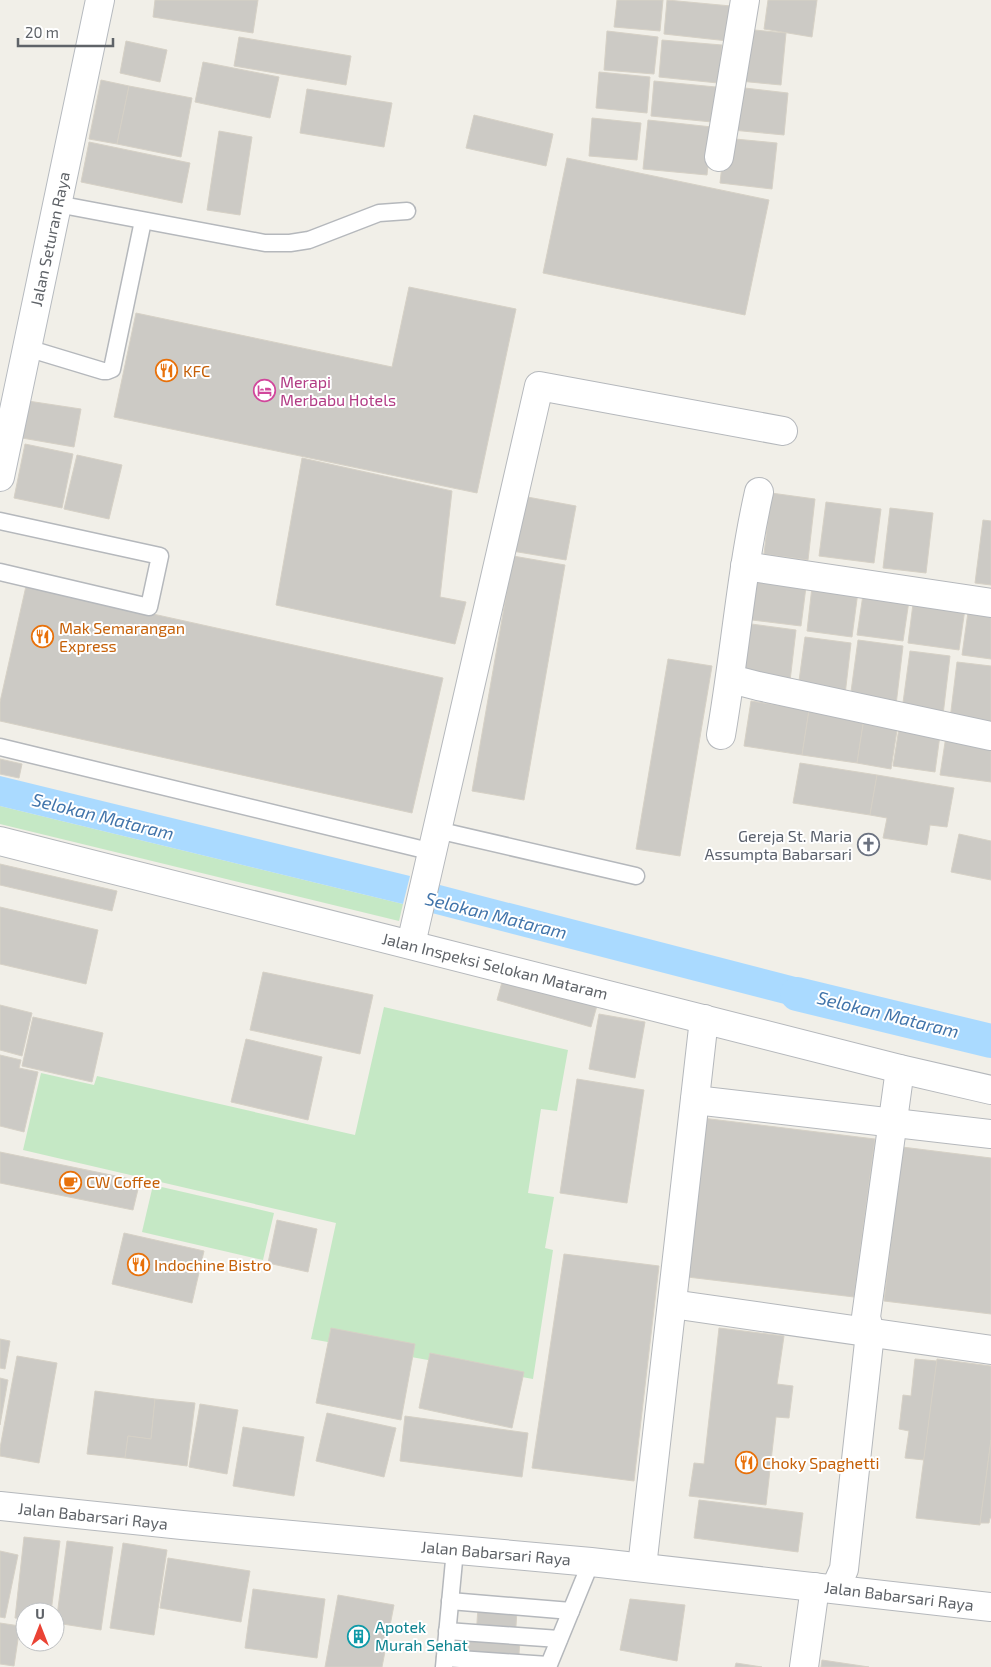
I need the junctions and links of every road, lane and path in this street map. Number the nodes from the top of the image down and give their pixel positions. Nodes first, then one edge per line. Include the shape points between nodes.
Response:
1 (100, 0) edge
2 (745, 0) edge
3 (719, 157) dead end
4 (57, 204) junction
5 (408, 211) dead end
6 (143, 221) junction
7 (27, 348) junction
8 (783, 432) dead end
9 (0, 477) edge
10 (760, 492) dead end
11 (0, 521) edge
12 (745, 566) junction
13 (0, 572) edge
14 (991, 603) edge
15 (731, 679) junction
16 (721, 735) dead end
17 (991, 736) edge
18 (0, 747) edge
19 (0, 841) edge
20 (432, 853) junction
21 (636, 876) dead end
22 (411, 944) junction
23 (704, 1019) junction
24 (900, 1069) junction
25 (991, 1090) edge
26 (695, 1100) junction
27 (892, 1123) junction
28 (991, 1134) edge
29 (672, 1304) junction
30 (864, 1327) junction
31 (991, 1350) edge
32 (0, 1506) edge
33 (454, 1550) junction
34 (591, 1562) junction
35 (642, 1567) junction
36 (825, 1588) junction
37 (450, 1601) junction
38 (991, 1607) edge
39 (571, 1611) junction
40 (447, 1631) junction
41 (559, 1639) junction
42 (444, 1663) edge
43 (548, 1666) edge
44 (804, 1667) edge

1 - 4 street, Jalan Seturan Raya
2 - 3 street
4 - 6 lane
4 - 7 street, Jalan Seturan Raya
5 - 6 lane via 379,213 309,240 290,243 265,243
6 - 7 lane via 112,368 102,371
7 - 9 street, Jalan Seturan Raya
8 - 20 street via 539,386
10 - 12 street
11 - 13 lane via 160,556 148,607
12 - 14 street
12 - 15 street
15 - 16 street
15 - 17 street
18 - 20 lane
19 - 22 street, Jalan Inspeksi Selokan Mataram
20 - 21 lane
20 - 22 street
22 - 23 street, Jalan Inspeksi Selokan Mataram
23 - 24 street, Jalan Inspeksi Selokan Mataram
23 - 26 street
24 - 25 street, Jalan Inspeksi Selokan Mataram
24 - 27 street
26 - 27 street
26 - 29 street
27 - 28 street
27 - 30 street
29 - 30 street
29 - 35 street
30 - 31 street
30 - 36 street
32 - 33 street, Jalan Babarsari Raya
33 - 34 street, Jalan Babarsari Raya
33 - 37 lane
34 - 35 street, Jalan Babarsari Raya
34 - 39 lane
35 - 36 street, Jalan Babarsari Raya
36 - 38 street, Jalan Babarsari Raya
36 - 44 street
37 - 39 lane
37 - 40 lane
39 - 41 lane
40 - 41 lane
40 - 42 lane
41 - 43 lane
42 - 43 lane

